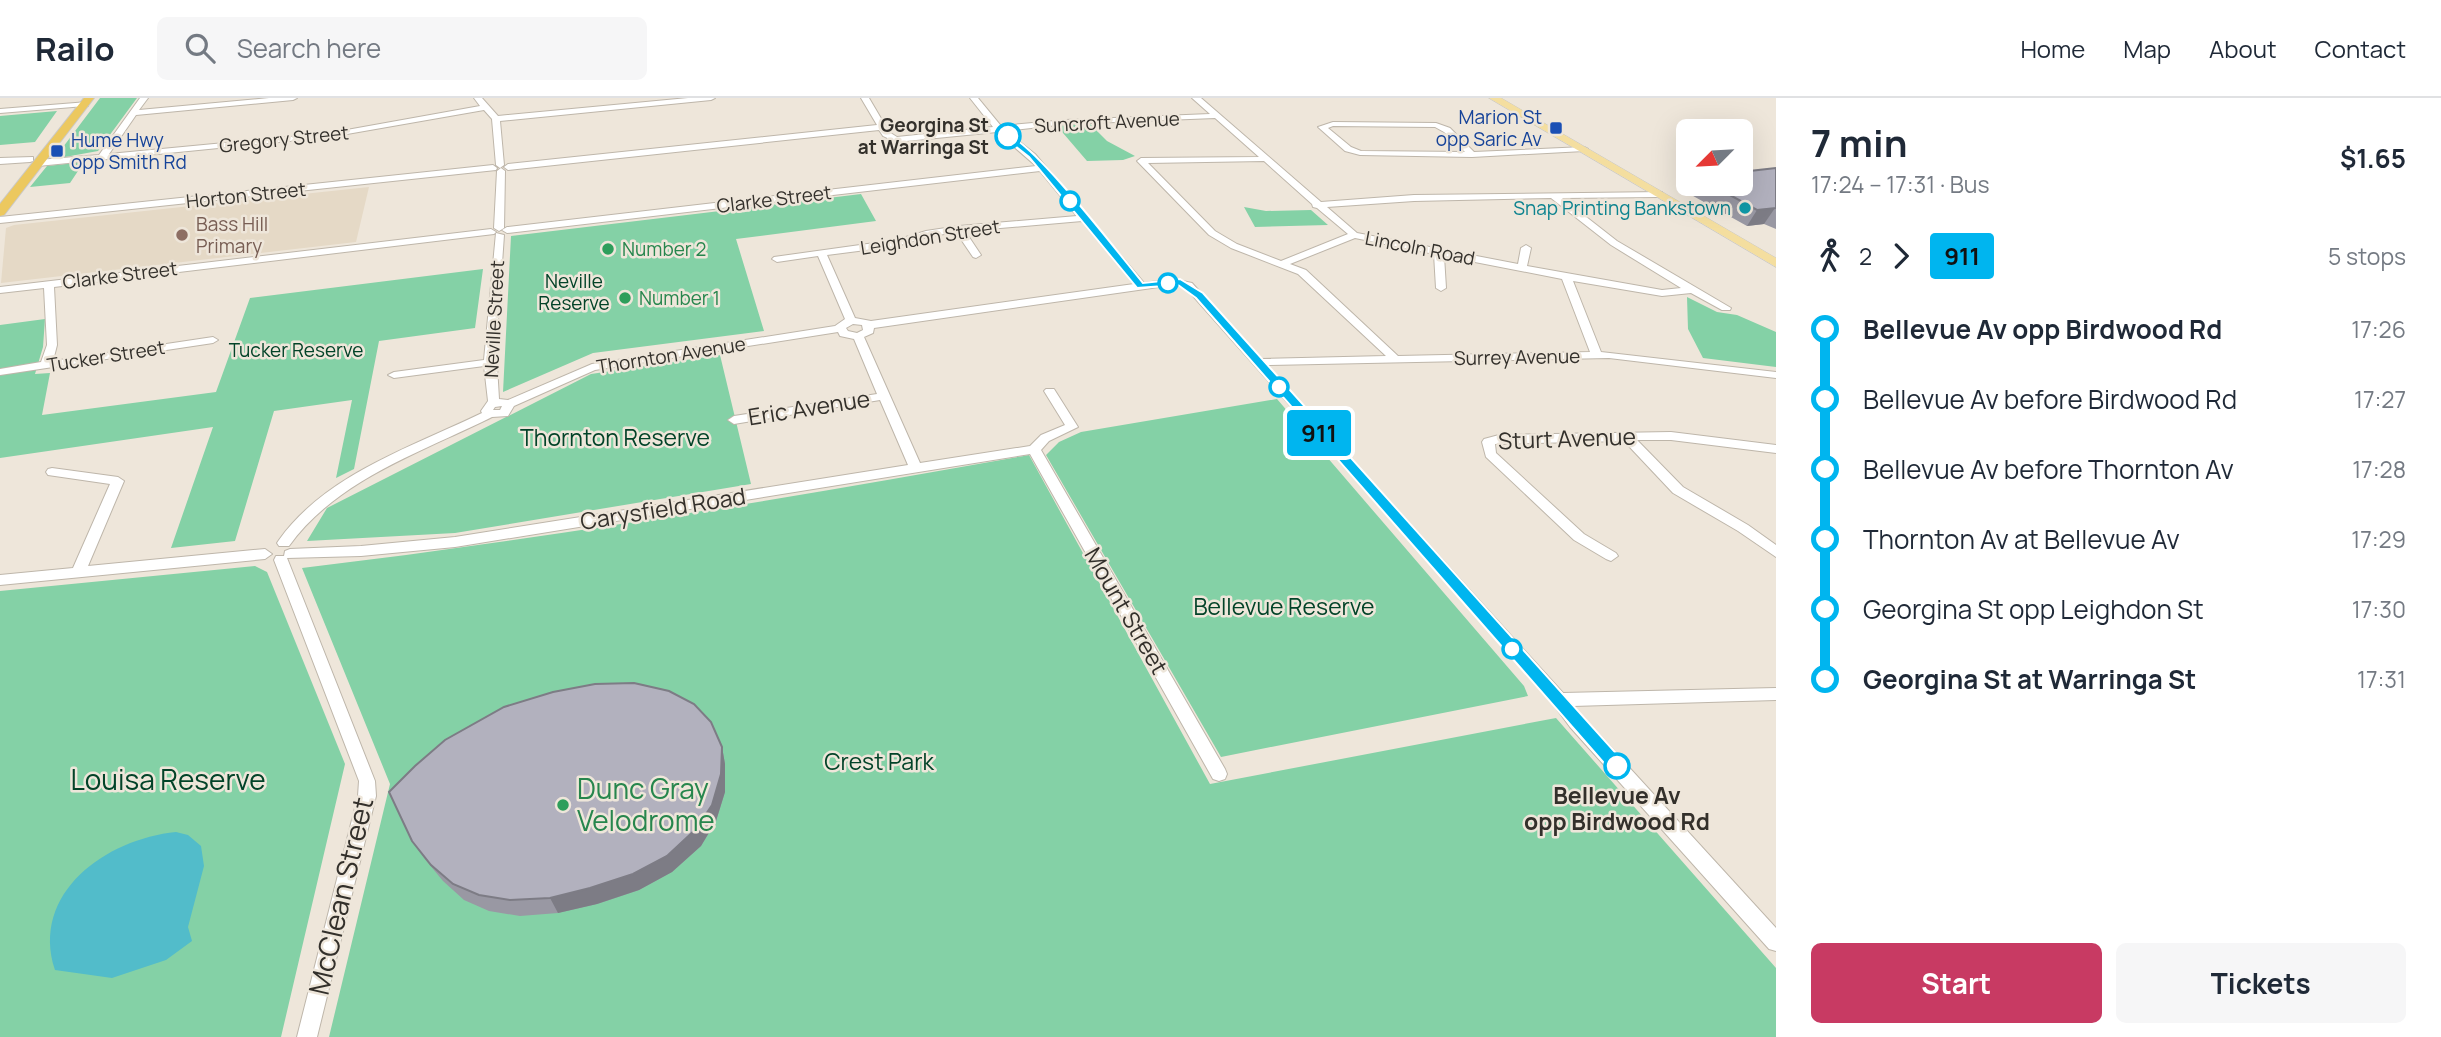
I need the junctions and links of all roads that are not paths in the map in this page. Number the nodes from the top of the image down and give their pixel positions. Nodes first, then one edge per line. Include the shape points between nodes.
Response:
1 (144, 98) edge
2 (293, 98) edge
3 (478, 98) edge
4 (711, 98) edge
5 (865, 98) edge
6 (974, 98) edge
7 (1196, 98) edge
8 (1494, 98) edge
9 (81, 101) edge
10 (486, 107) junction
11 (0, 111) edge
12 (135, 113) junction
13 (1215, 116) junction
14 (496, 119) junction
15 (1312, 122) dead end
16 (1324, 125) junction
17 (882, 127) junction
18 (999, 129) junction
19 (1584, 149) junction
20 (1470, 152) junction
21 (102, 157) junction
22 (1264, 159) junction
23 (34, 161) junction
24 (0, 162) edge
25 (500, 168) junction
26 (1042, 168) junction
27 (0, 192) edge
28 (1659, 194) junction
29 (1555, 196) junction
30 (1316, 205) junction
31 (0, 212) edge
32 (1084, 218) junction
33 (0, 220) edge
34 (959, 229) junction
35 (499, 231) junction
36 (1354, 235) junction
37 (1526, 248) dead end
38 (1439, 253) junction
39 (822, 254) junction
40 (976, 255) dead end
41 (777, 259) dead end
42 (1284, 263) junction
43 (1776, 263) edge
44 (1522, 267) junction
45 (1566, 276) junction
46 (49, 284) junction
47 (1141, 286) junction
48 (1441, 288) dead end
49 (0, 290) edge
50 (1692, 290) junction
51 (1726, 308) dead end
52 (851, 320) junction
53 (869, 325) junction
54 (839, 329) junction
55 (858, 336) junction
56 (213, 340) dead end
57 (1597, 355) junction
58 (1394, 358) junction
59 (491, 362) junction
60 (1258, 362) junction
61 (46, 366) junction
62 (0, 372) edge
63 (394, 375) dead end
64 (1776, 375) edge
65 (1051, 391) dead end
66 (884, 396) junction
67 (492, 408) junction
68 (734, 419) dead end
69 (1626, 436) junction
70 (1034, 449) junction
71 (1776, 449) edge
72 (916, 469) junction
73 (52, 472) dead end
74 (1776, 552) edge
75 (280, 553) junction
76 (1611, 556) dead end
77 (79, 570) junction
78 (0, 580) edge
79 (1776, 694) edge
80 (1559, 700) junction
81 (1219, 774) dead end
82 (1776, 942) edge
83 (307, 1037) edge

1 - 12 street
2 - 12 street
3 - 10 street
4 - 14 street
5 - 17 street
6 - 18 street
7 - 13 street, Lincoln Road
8 - 19 main road
9 - 11 street
9 - 23 highway
10 - 14 street
10 - 21 street, Gregory Street via 344,133
12 - 21 street
13 - 18 street, Suncroft Avenue
13 - 22 street, Lincoln Road
14 - 25 street, Neville Street
15 - 16 street
16 - 20 street via 1440,124
16 - 20 street via 1324,130 1355,154
17 - 18 street, Suncroft Avenue via 896,142
17 - 25 street, Horton Street
18 - 26 street
19 - 20 street
19 - 28 main road
21 - 23 street, Gregory Street
22 - 30 street, Lincoln Road
22 - 42 street via 1141,161 1212,233 1234,246
23 - 24 street, Gregory Street
23 - 27 highway
23 - 31 highway
25 - 33 street, Horton Street
25 - 35 street, Neville Street
26 - 32 street
26 - 35 street, Clarke Street
28 - 29 street
28 - 43 main road
29 - 30 street
29 - 50 street via 1577,216
30 - 36 street, Lincoln Road
32 - 34 street, Leighdon Street
32 - 47 street
34 - 39 street, Leighdon Street
34 - 40 street
35 - 46 street, Clarke Street
35 - 59 street, Neville Street
36 - 38 street, Lincoln Road
36 - 42 street
37 - 44 street
38 - 44 street, Lincoln Road
38 - 48 street
39 - 41 street, Leighdon Street
39 - 52 street
42 - 58 street via 1302,272
44 - 45 street, Lincoln Road
45 - 50 street, Lincoln Road via 1662,293
45 - 57 street
46 - 49 street, Clarke Street
46 - 61 street via 52,345
47 - 53 street
47 - 60 street via 1188,285
50 - 51 street
52 - 53 street
52 - 54 street
53 - 55 street via 869,331
54 - 55 street
54 - 67 street, Thornton Avenue via 592,367
55 - 66 street
56 - 61 street, Tucker Street
57 - 58 street, Surrey Avenue
57 - 64 street, Surrey Avenue
58 - 60 street, Surrey Avenue
59 - 63 street
59 - 67 street, Neville Street
60 - 80 street
61 - 62 street, Tucker Street
65 - 70 street via 1072,427 1045,438
66 - 68 street, Eric Avenue
66 - 72 street
67 - 75 street via 334,492 301,518
69 - 71 street, Sturt Avenue via 1696,438
69 - 74 street via 1678,490
69 - 76 street, Sturt Avenue via 1499,439 1486,446 1570,529
70 - 72 street, Carysfield Road
70 - 81 street, Mount Street
72 - 75 street, Carysfield Road via 455,542
73 - 77 street via 118,481
75 - 77 street, Carysfield Road
75 - 83 street, McClean Street via 368,782
77 - 78 street, Carysfield Road
79 - 80 street
80 - 82 street

